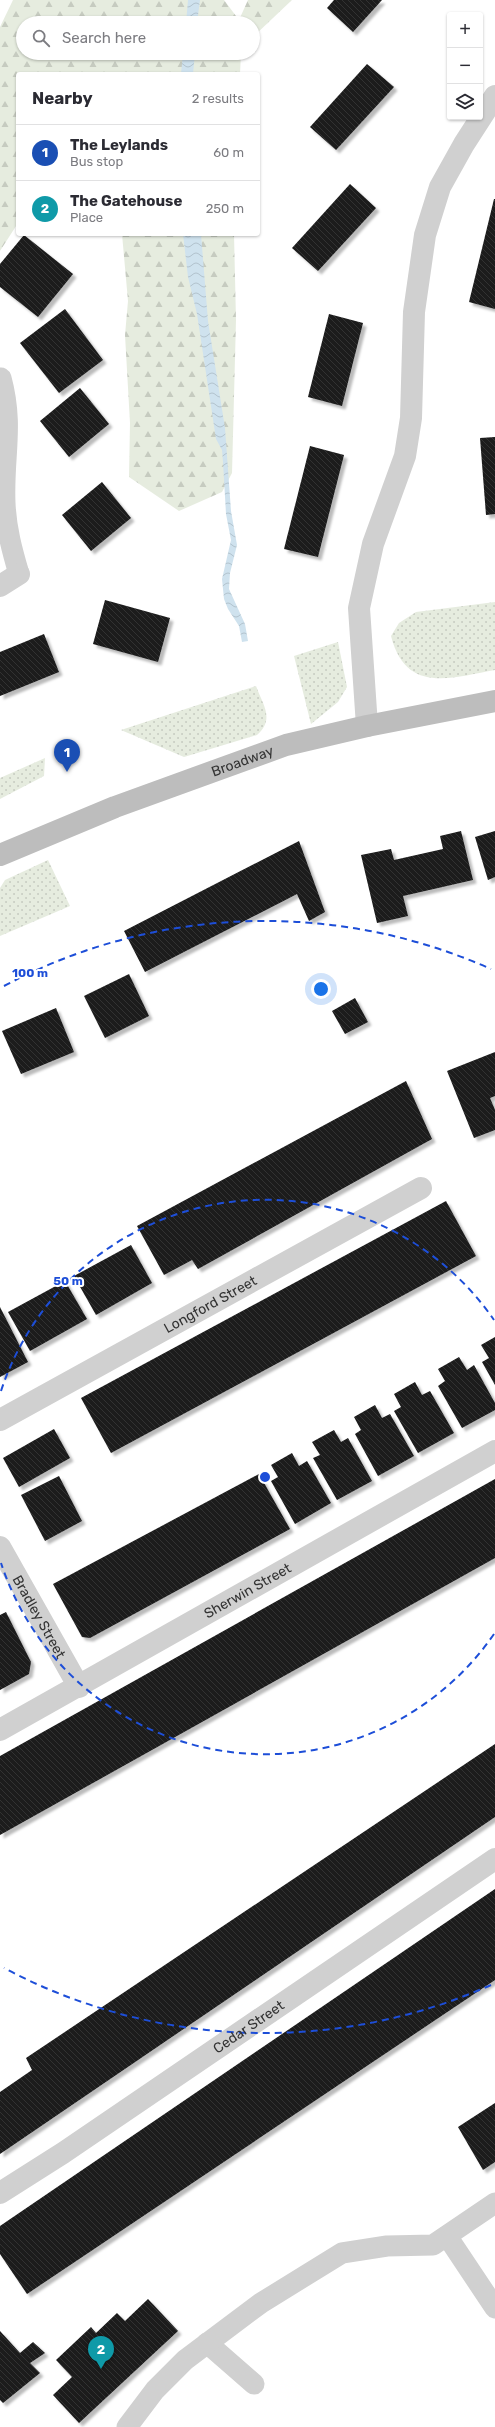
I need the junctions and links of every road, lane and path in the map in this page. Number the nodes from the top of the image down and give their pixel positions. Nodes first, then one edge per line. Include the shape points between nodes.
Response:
1 (495, 96) edge
2 (1, 378) edge
3 (19, 574) joint
4 (0, 586) edge
5 (495, 701) edge
6 (367, 726) junction
7 (0, 855) edge
8 (421, 1188) dead end
9 (0, 1420) edge
10 (495, 1452) edge
11 (0, 1547) edge
12 (79, 1687) junction
13 (0, 1730) edge
14 (495, 1859) edge
15 (0, 2193) edge
16 (495, 2204) edge
17 (447, 2236) junction
18 (495, 2308) edge
19 (207, 2343) junction
20 (254, 2384) dead end
21 (127, 2427) edge

1 - 6 street via 440,187 425,235 414,312 411,418 405,456 373,544 359,608
2 - 3 lane via 7,402 9,433 5,501 7,529
3 - 4 street
5 - 6 street, Broadway
6 - 7 street, Broadway via 286,745 115,807
8 - 9 street, Longford Street
10 - 12 street, Sherwin Street
11 - 12 street, Bradley Street
12 - 13 street, Sherwin Street
14 - 15 street, Cedar Street via 63,2153
16 - 17 lane
17 - 18 lane
17 - 19 lane via 433,2245 387,2246 342,2253 261,2302
19 - 20 lane
19 - 21 lane via 185,2360 155,2390

